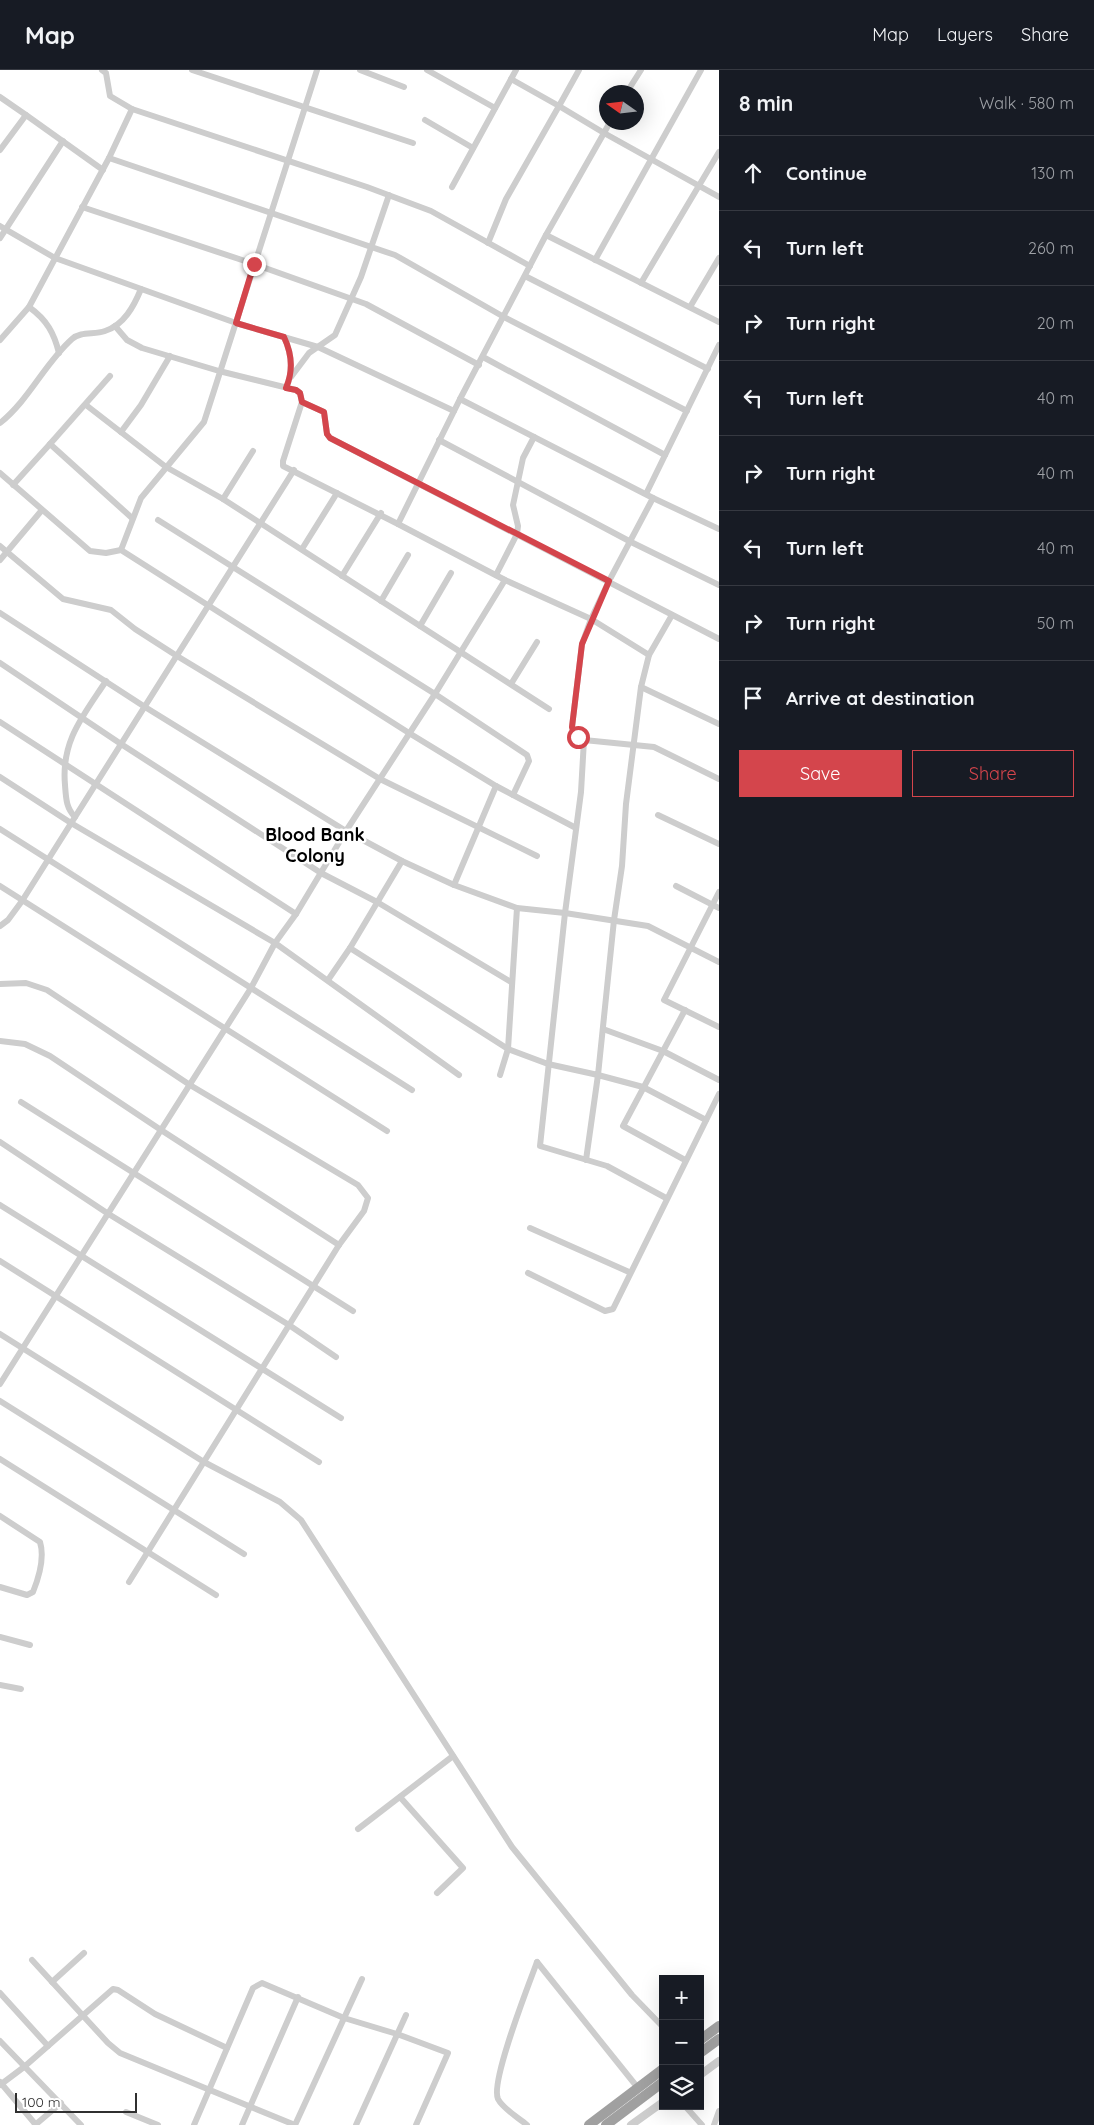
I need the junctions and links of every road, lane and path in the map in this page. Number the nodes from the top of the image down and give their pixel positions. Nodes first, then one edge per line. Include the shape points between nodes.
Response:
1 (102, 70) edge
2 (192, 70) edge
3 (316, 70) edge
4 (360, 70) edge
5 (427, 70) edge
6 (516, 70) edge
7 (579, 70) edge
8 (641, 70) edge
9 (701, 70) edge
10 (511, 79) junction
11 (631, 85) edge
12 (404, 87) dead end
13 (0, 97) edge
14 (559, 106) junction
15 (304, 107) junction
16 (495, 108) junction
17 (132, 109) junction
18 (26, 115) junction
19 (425, 120) dead end
20 (606, 130) edge
21 (604, 133) junction
22 (63, 141) junction
23 (413, 143) dead end
24 (473, 148) junction
25 (0, 150) edge
26 (719, 152) edge
27 (109, 158) junction
28 (651, 159) junction
29 (287, 162) junction
30 (103, 170) junction
31 (452, 187) dead end
32 (699, 187) junction
33 (389, 195) junction
34 (719, 197) edge
35 (82, 207) junction
36 (271, 213) junction
37 (3, 227) edge
38 (546, 235) junction
39 (0, 238) edge
40 (488, 243) junction
41 (371, 247) junction
42 (55, 258) junction
43 (719, 258) edge
44 (595, 260) junction
45 (254, 264) junction
46 (530, 266) junction
47 (525, 276) junction
48 (641, 283) junction
49 (141, 289) junction
50 (351, 298) junction
51 (29, 307) junction
52 (690, 307) junction
53 (504, 317) junction
54 (719, 322) edge
55 (236, 323) junction
56 (115, 326) junction
57 (284, 337) junction
58 (0, 340) edge
59 (719, 345) edge
60 (318, 347) junction
61 (59, 353) junction
62 (170, 356) junction
63 (483, 357) junction
64 (479, 365) junction
65 (708, 369) junction
66 (219, 372) junction
67 (110, 376) dead end
68 (291, 377) junction
69 (286, 388) junction
70 (460, 399) junction
71 (302, 402) junction
72 (86, 405) junction
73 (454, 411) junction
74 (687, 411) junction
75 (0, 423) edge
76 (121, 432) junction
77 (534, 437) junction
78 (439, 440) junction
79 (50, 444) junction
80 (253, 451) dead end
81 (665, 455) junction
82 (166, 467) junction
83 (294, 470) junction
84 (0, 473) edge
85 (518, 482) junction
86 (418, 484) junction
87 (13, 485) junction
88 (337, 492) junction
89 (646, 494) junction
90 (223, 498) junction
91 (653, 498) junction
92 (42, 510) junction
93 (381, 514) junction
94 (132, 518) junction
95 (158, 520) dead end
96 (261, 523) junction
97 (398, 524) junction
98 (719, 529) edge
99 (517, 534) junction
100 (631, 542) junction
101 (0, 546) edge
102 (302, 549) junction
103 (121, 550) junction
104 (7, 552) junction
105 (408, 555) dead end
106 (0, 560) edge
107 (234, 566) junction
108 (451, 573) dead end
109 (496, 575) junction
110 (342, 576) junction
111 (505, 580) junction
112 (609, 581) junction
113 (719, 585) edge
114 (382, 601) junction
115 (209, 605) junction
116 (0, 613) edge
117 (672, 615) junction
118 (591, 619) junction
119 (420, 626) junction
120 (719, 639) edge
121 (538, 642) dead end
122 (461, 652) junction
123 (649, 655) junction
124 (177, 656) junction
125 (0, 663) edge
126 (106, 681) junction
127 (511, 684) junction
128 (641, 687) junction
129 (435, 694) junction
130 (144, 707) junction
131 (548, 709) dead end
132 (82, 717) junction
133 (0, 722) edge
134 (719, 724) edge
135 (409, 734) junction
136 (584, 740) junction
137 (121, 744) junction
138 (634, 745) junction
139 (64, 765) junction
140 (0, 777) edge
141 (380, 779) junction
142 (719, 779) edge
143 (95, 784) junction
144 (496, 786) junction
145 (513, 795) junction
146 (658, 815) dead end
147 (73, 820) junction
148 (479, 828) junction
149 (576, 828) junction
150 (0, 829) edge
151 (346, 831) junction
152 (719, 844) edge
153 (537, 856) dead end
154 (48, 860) junction
155 (402, 861) junction
156 (322, 873) junction
157 (454, 885) junction
158 (0, 886) edge
159 (676, 886) dead end
160 (719, 892) edge
161 (22, 901) junction
162 (377, 902) junction
163 (716, 906) edge
164 (516, 908) junction
165 (566, 913) junction
166 (296, 914) junction
167 (614, 920) junction
168 (0, 926) edge
169 (275, 944) junction
170 (350, 948) junction
171 (690, 948) junction
172 (719, 962) edge
173 (328, 980) junction
174 (511, 982) junction
175 (0, 984) edge
176 (251, 988) junction
177 (686, 1010) junction
178 (719, 1027) edge
179 (224, 1029) junction
180 (603, 1030) junction
181 (0, 1041) edge
182 (508, 1049) junction
183 (662, 1051) junction
184 (548, 1064) junction
185 (459, 1075) dead end
186 (500, 1075) dead end
187 (598, 1075) junction
188 (719, 1080) edge
189 (190, 1085) junction
190 (643, 1087) junction
191 (412, 1090) dead end
192 (719, 1094) edge
193 (21, 1102) dead end
194 (706, 1120) junction
195 (161, 1130) junction
196 (387, 1132) dead end
197 (0, 1142) edge
198 (586, 1160) junction
199 (685, 1160) junction
200 (134, 1173) junction
201 (666, 1198) junction
202 (0, 1205) edge
203 (107, 1213) junction
204 (530, 1228) dead end
205 (339, 1245) junction
206 (81, 1256) junction
207 (0, 1261) edge
208 (629, 1272) junction
209 (528, 1274) dead end
210 (313, 1286) junction
211 (57, 1296) junction
212 (353, 1311) dead end
213 (289, 1325) junction
214 (0, 1334) edge
215 (23, 1348) junction
216 (336, 1357) dead end
217 (262, 1369) junction
218 (0, 1384) edge
219 (0, 1402) edge
220 (236, 1410) junction
221 (341, 1418) dead end
222 (0, 1459) edge
223 (204, 1462) junction
224 (319, 1462) dead end
225 (174, 1510) junction
226 (0, 1516) edge
227 (148, 1552) junction
228 (244, 1554) dead end
229 (129, 1582) dead end
230 (0, 1587) edge
231 (216, 1595) dead end
232 (0, 1637) edge
233 (30, 1645) dead end
234 (0, 1685) edge
235 (21, 1689) dead end
236 (453, 1756) junction
237 (400, 1797) junction
238 (358, 1830) dead end
239 (437, 1893) dead end
240 (84, 1953) dead end
241 (32, 1960) dead end
242 (362, 1979) dead end
243 (52, 1982) junction
244 (0, 1993) edge
245 (298, 1997) junction
246 (84, 2015) junction
247 (406, 2015) dead end
248 (344, 2018) junction
249 (659, 2023) edge
250 (719, 2026) edge
251 (397, 2034) junction
252 (704, 2037) edge
253 (719, 2039) edge
254 (0, 2041) edge
255 (48, 2046) junction
256 (227, 2048) junction
257 (704, 2050) edge
258 (719, 2061) edge
259 (24, 2067) junction
260 (659, 2072) edge
261 (704, 2072) edge
262 (0, 2083) edge
263 (659, 2085) edge
264 (638, 2088) junction
265 (210, 2089) junction
266 (61, 2103) junction
267 (659, 2105) edge
268 (250, 2106) junction
269 (689, 2110) edge
270 (719, 2110) edge
271 (126, 2112) dead end
272 (36, 2125) edge
273 (81, 2125) edge
274 (158, 2125) edge
275 (194, 2125) edge
276 (242, 2125) edge
277 (295, 2125) edge
278 (356, 2125) edge
279 (416, 2125) edge
280 (527, 2125) edge
281 (589, 2125) edge
282 (606, 2125) edge
283 (631, 2125) edge
284 (702, 2125) edge
285 (714, 2125) edge

1 - 17 street via 106,73 110,96
2 - 15 street
3 - 15 street
4 - 12 street
5 - 16 street
6 - 10 street
7 - 14 street
8 - 11 street
9 - 28 street
10 - 14 street
10 - 16 street
13 - 18 street
14 - 21 street
14 - 40 street via 506,199
15 - 23 street
15 - 29 street
16 - 24 street
17 - 27 street
17 - 29 street
18 - 22 street
18 - 25 street
19 - 24 street
20 - 21 street
21 - 28 street
21 - 38 street
22 - 30 street
22 - 37 street
24 - 31 street
26 - 32 street
27 - 30 street
27 - 36 street
28 - 32 street
28 - 44 street
29 - 33 street
29 - 36 street
30 - 35 street
32 - 34 street
32 - 48 street
33 - 40 street via 431,211
33 - 41 street
35 - 42 street
35 - 45 street
36 - 41 street
36 - 45 street
37 - 39 street
37 - 42 street
38 - 44 street
38 - 46 street
40 - 46 street
41 - 50 street
41 - 53 street via 395,255
42 - 49 street
42 - 51 street
43 - 52 street
44 - 48 street
45 - 50 street
45 - 55 street
46 - 47 street
47 - 53 street
47 - 65 street
48 - 52 street
49 - 55 street
49 - 56 street via 134,306
50 - 60 street via 335,335
50 - 64 street
51 - 58 street
51 - 61 street via 51,328
52 - 54 street
53 - 63 street
53 - 74 street
55 - 57 street
55 - 66 street
56 - 61 street via 105,332 80,334
56 - 62 street via 127,340
57 - 60 street
57 - 68 street via 288,345
59 - 65 street
60 - 68 street via 309,353
60 - 73 street
61 - 75 street
62 - 66 street
62 - 76 street
63 - 64 street
63 - 81 street
64 - 70 street
65 - 74 street
66 - 69 street
66 - 82 street via 204,422
67 - 72 street
68 - 69 street
69 - 71 street via 300,393
70 - 73 street
70 - 77 street
71 - 83 street via 282,464
71 - 86 street via 324,412 330,438
72 - 76 street
72 - 79 street
73 - 78 street
74 - 81 street
76 - 82 street
77 - 85 street via 523,458
77 - 89 street
78 - 85 street
78 - 86 street
79 - 87 street
79 - 94 street
80 - 90 street
81 - 89 street
82 - 90 street
82 - 94 street via 142,498
83 - 88 street
83 - 96 street
84 - 87 street
85 - 99 street via 513,505
85 - 100 street
86 - 97 street
86 - 99 street
87 - 92 street
88 - 93 street
88 - 102 street
89 - 91 street
90 - 96 street
91 - 98 street
91 - 100 street
92 - 103 street via 90,551 106,553
92 - 104 street
93 - 97 street
93 - 110 street
94 - 103 street
95 - 107 street
96 - 102 street
96 - 107 street
97 - 109 street
99 - 109 street
99 - 112 street
100 - 112 street
100 - 113 street
101 - 104 street
102 - 110 street
103 - 115 street
104 - 106 street
104 - 124 street via 63,599 111,610
105 - 114 street
107 - 115 street
107 - 129 street
108 - 119 street
109 - 111 street
110 - 114 street
111 - 118 street
111 - 122 street
112 - 117 street
112 - 118 street
114 - 119 street
115 - 124 street
115 - 135 street
116 - 126 street
117 - 120 street
117 - 123 street
118 - 123 street
118 - 136 street via 582,644 572,727 574,734
119 - 122 street
121 - 127 street
122 - 127 street
122 - 129 street
123 - 128 street
124 - 130 street
124 - 141 street
125 - 132 street
126 - 130 street
126 - 132 street
127 - 131 street
128 - 134 street
128 - 138 street
129 - 135 street
129 - 145 street via 529,758
130 - 137 street
130 - 151 street
132 - 137 street
132 - 139 street via 73,732
133 - 139 street
135 - 141 street
135 - 144 street
136 - 138 street
136 - 149 street
137 - 143 street
137 - 156 street
138 - 142 street via 654,748
138 - 167 street
139 - 143 street
139 - 147 street via 68,810
140 - 147 street
141 - 148 street
141 - 151 street
143 - 147 street
143 - 166 street
144 - 145 street
144 - 148 street
145 - 149 street
146 - 152 street
147 - 154 street
147 - 169 street
148 - 153 street
148 - 157 street
149 - 165 street
150 - 154 street
151 - 155 street
151 - 156 street
154 - 161 street
154 - 176 street
155 - 157 street
155 - 162 street
156 - 162 street
156 - 166 street
157 - 164 street
158 - 161 street
159 - 163 street
160 - 163 street
161 - 168 street
161 - 179 street
162 - 170 street
162 - 174 street
163 - 171 street
164 - 165 street
164 - 174 street
165 - 167 street
165 - 184 street
166 - 169 street
167 - 171 street via 648,926
167 - 180 street
169 - 173 street
169 - 176 street
170 - 173 street
170 - 182 street
171 - 172 street
171 - 177 street via 664,1000
173 - 185 street
174 - 182 street
175 - 189 street via 26,983 46,990
176 - 179 street
176 - 191 street
177 - 178 street
177 - 183 street
179 - 189 street
179 - 196 street
180 - 183 street
180 - 187 street
181 - 195 street via 25,1044 50,1056
182 - 184 street
182 - 186 street
183 - 188 street
183 - 190 street
184 - 187 street
184 - 198 street via 540,1146
187 - 190 street
187 - 198 street
189 - 195 street
189 - 205 street via 365,1192 367,1206
190 - 194 street
190 - 199 street via 623,1126
192 - 194 street
193 - 200 street
194 - 199 street
195 - 200 street
195 - 205 street
197 - 203 street
198 - 201 street via 607,1166
199 - 201 street
200 - 203 street
200 - 210 street
201 - 208 street
202 - 206 street
203 - 206 street
203 - 213 street
204 - 208 street
205 - 210 street
206 - 211 street
206 - 217 street
207 - 211 street
208 - 209 street via 609,1311
210 - 212 street
210 - 213 street
211 - 215 street
211 - 220 street
213 - 216 street
213 - 217 street
214 - 215 street
215 - 218 street
215 - 223 street
217 - 220 street
217 - 221 street
219 - 225 street
220 - 223 street
220 - 224 street
222 - 227 street
223 - 225 street
223 - 236 street via 280,1502 301,1520
225 - 227 street
225 - 228 street
226 - 230 street via 40,1542 43,1550 33,1592 28,1595
227 - 229 street
227 - 231 street
232 - 233 street
234 - 235 street
236 - 237 street
236 - 249 street via 512,1847 632,1995
237 - 238 street
237 - 239 street via 463,1868
240 - 243 street
241 - 243 street
242 - 248 street
243 - 246 street
244 - 255 street
245 - 248 street
245 - 256 street via 267,1983 257,1985
245 - 268 street
246 - 255 street
246 - 256 street via 109,1991 118,1990 155,2014
246 - 265 street via 120,2054
247 - 251 street
248 - 251 street
248 - 277 street
250 - 252 highway
251 - 278 street
251 - 279 street via 448,2053
253 - 257 highway
254 - 259 street
255 - 259 street
256 - 265 street
258 - 261 street
259 - 262 street
259 - 266 street
260 - 264 highway
262 - 272 street
263 - 282 highway
264 - 280 street via 537,1962 496,2090 498,2100
264 - 281 highway
265 - 268 street
265 - 275 street
266 - 272 street
266 - 273 street
267 - 283 street
268 - 276 street
268 - 277 street
269 - 284 street
270 - 285 street
271 - 274 street

